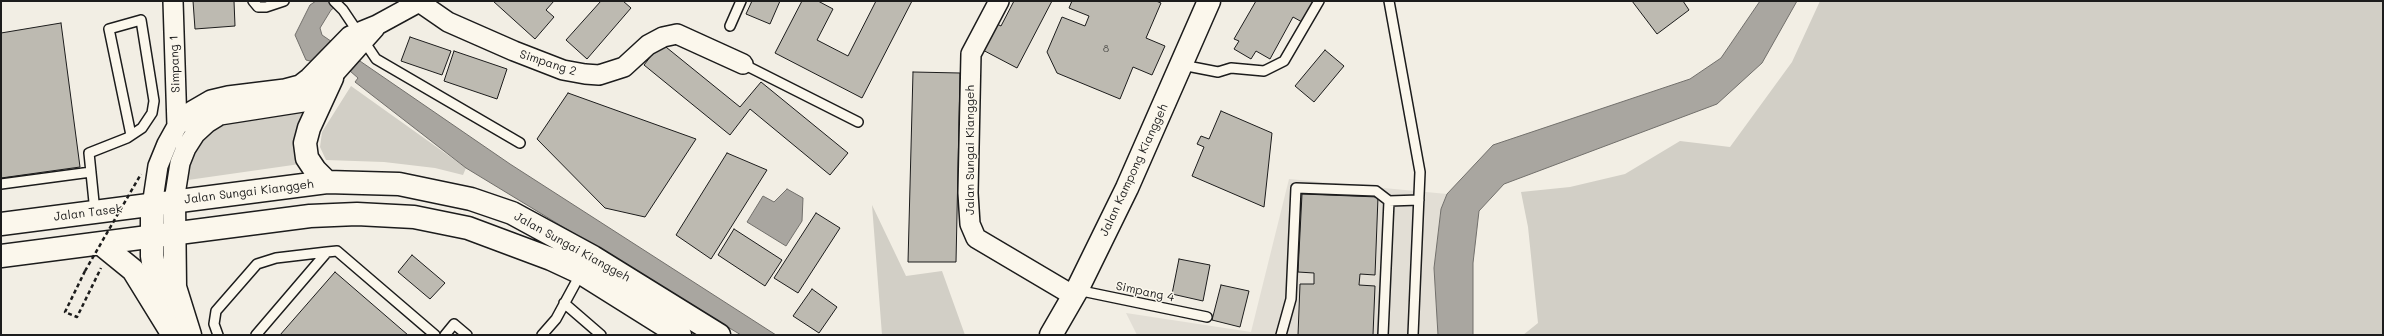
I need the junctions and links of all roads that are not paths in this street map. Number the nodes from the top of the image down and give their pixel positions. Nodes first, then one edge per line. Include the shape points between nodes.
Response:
1 (173, 1) edge
2 (253, 1) edge
3 (284, 1) edge
4 (334, 1) edge
5 (420, 1) edge
6 (741, 1) edge
7 (999, 1) edge
8 (1209, 1) edge
9 (1319, 1) edge
10 (1389, 1) edge
11 (730, 26) dead end
12 (354, 41) junction
13 (742, 64) joint
14 (1182, 65) junction
15 (326, 72) junction
16 (858, 122) dead end
17 (177, 126) junction
18 (131, 135) junction
19 (520, 143) dead end
20 (91, 172) junction
21 (327, 182) junction
22 (1, 184) edge
23 (1419, 200) junction
24 (174, 201) junction
25 (1389, 201) junction
26 (152, 206) junction
27 (94, 213) junction
28 (1, 224) edge
29 (174, 234) junction
30 (150, 237) junction
31 (101, 244) junction
32 (326, 252) junction
33 (1, 256) edge
34 (581, 273) junction
35 (1076, 293) junction
36 (564, 303) junction
37 (1207, 316) dead end
38 (178, 333) edge
39 (218, 335) edge
40 (256, 335) edge
41 (435, 335) edge
42 (445, 335) edge
43 (467, 335) edge
44 (542, 335) edge
45 (601, 335) edge
46 (680, 335) edge
47 (719, 335) edge
48 (1052, 335) edge
49 (1281, 335) edge
50 (1383, 335) edge
51 (1413, 335) edge

1 - 17 street, Simpang 1
2 - 3 lane via 258,7 266,7
4 - 12 lane via 343,10
5 - 12 street
5 - 13 street, Simpang 2 via 448,22 514,52 563,70 599,74 624,67 648,45 663,37 677,34
6 - 11 lane
7 - 35 street, Jalan Sungai Kianggeh via 971,54 968,193 970,224 976,238
8 - 14 main road, Jalan Kampong Kianggeh
9 - 14 lane via 1284,61 1264,71 1231,68 1218,72
10 - 23 lane via 1420,172
12 - 15 street
12 - 19 lane via 376,59
13 - 16 lane
14 - 35 main road, Jalan Kampong Kianggeh
15 - 17 street via 300,85 285,89 211,100 192,111
15 - 21 main road via 305,143 307,158
15 - 24 street via 317,93 303,102 220,116 206,123 186,148 180,163
17 - 26 street via 166,144 158,166
18 - 18 lane via 109,29 141,20 154,101 152,113 142,128
18 - 20 lane via 112,146 89,153
20 - 22 lane
20 - 27 lane
21 - 24 main road, Jalan Sungai Kianggeh
21 - 47 main road, Jalan Sungai Kianggeh via 399,184 470,199 512,213 587,253
23 - 25 lane
23 - 51 lane
24 - 26 main road, Jalan Tasek
24 - 29 main road
25 - 49 lane via 1376,191 1296,188 1291,299
25 - 50 lane
26 - 27 main road, Jalan Tasek
26 - 30 main road
27 - 28 main road, Jalan Tasek
29 - 30 main road
29 - 34 main road, Jalan Sungai Kianggeh via 310,216 357,214 414,217 468,228 514,244
29 - 38 main road
30 - 31 main road
30 - 38 main road via 159,301
31 - 33 main road
31 - 38 main road via 133,270
32 - 39 lane via 276,258 257,264 216,311 214,324
32 - 40 lane
32 - 41 lane via 337,251
34 - 36 lane
34 - 46 main road, Jalan Sungai Kianggeh
35 - 37 lane, Simpang 4
35 - 48 main road, Jalan Kampong Kianggeh
36 - 44 lane via 556,319
36 - 45 lane
42 - 43 lane via 454,324

